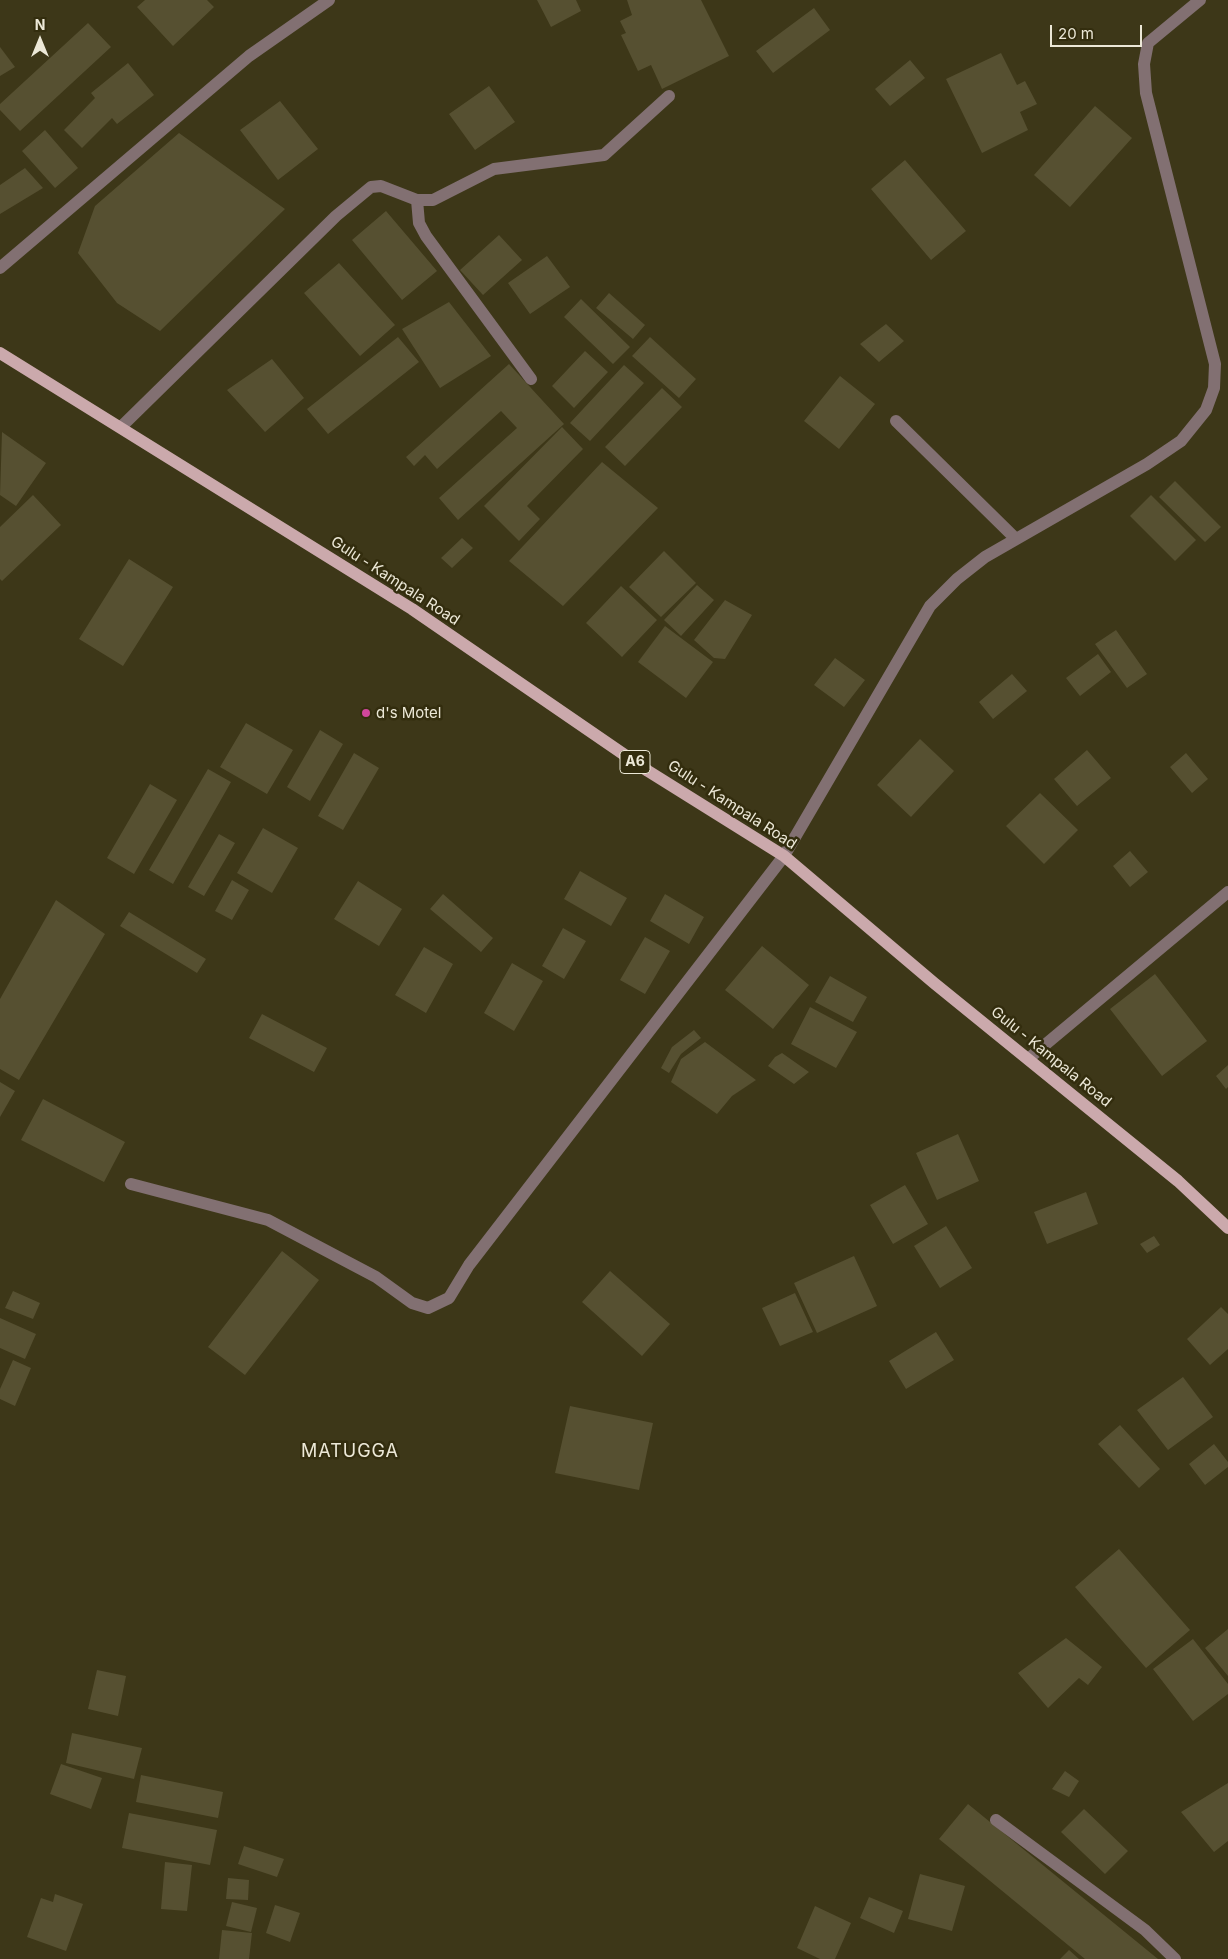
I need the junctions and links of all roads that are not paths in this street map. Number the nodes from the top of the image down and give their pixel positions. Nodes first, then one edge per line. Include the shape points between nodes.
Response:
1 (329, 0) edge
2 (1200, 0) edge
3 (669, 96) dead end
4 (417, 200) junction
5 (0, 268) edge
6 (1, 357) edge
7 (531, 379) dead end
8 (896, 421) dead end
9 (121, 427) junction
10 (1016, 539) junction
11 (784, 856) junction
12 (1228, 892) edge
13 (1028, 1059) junction
14 (131, 1184) dead end
15 (1228, 1228) edge
16 (996, 1820) dead end
17 (1175, 1959) edge

1 - 5 street via 249,56
2 - 10 street via 1148,43 1144,64 1146,93 1215,364 1214,388 1206,410 1180,441 1147,464
3 - 4 street via 604,154 494,169 449,194 433,200
4 - 7 street via 419,224 426,236
4 - 9 street via 381,186 371,187 359,195
6 - 9 main road, Gulu - Kampala Road / A6
8 - 10 street
9 - 11 main road, Gulu - Kampala Road / A6 via 412,609 648,771
10 - 11 street via 964,573 930,606
11 - 13 main road, Gulu - Kampala Road / A6
11 - 14 street via 469,1265 449,1298 428,1308 412,1304 376,1277 268,1220
12 - 13 street
13 - 15 main road, Gulu - Kampala Road / A6 via 1178,1181
16 - 17 street via 1144,1930

